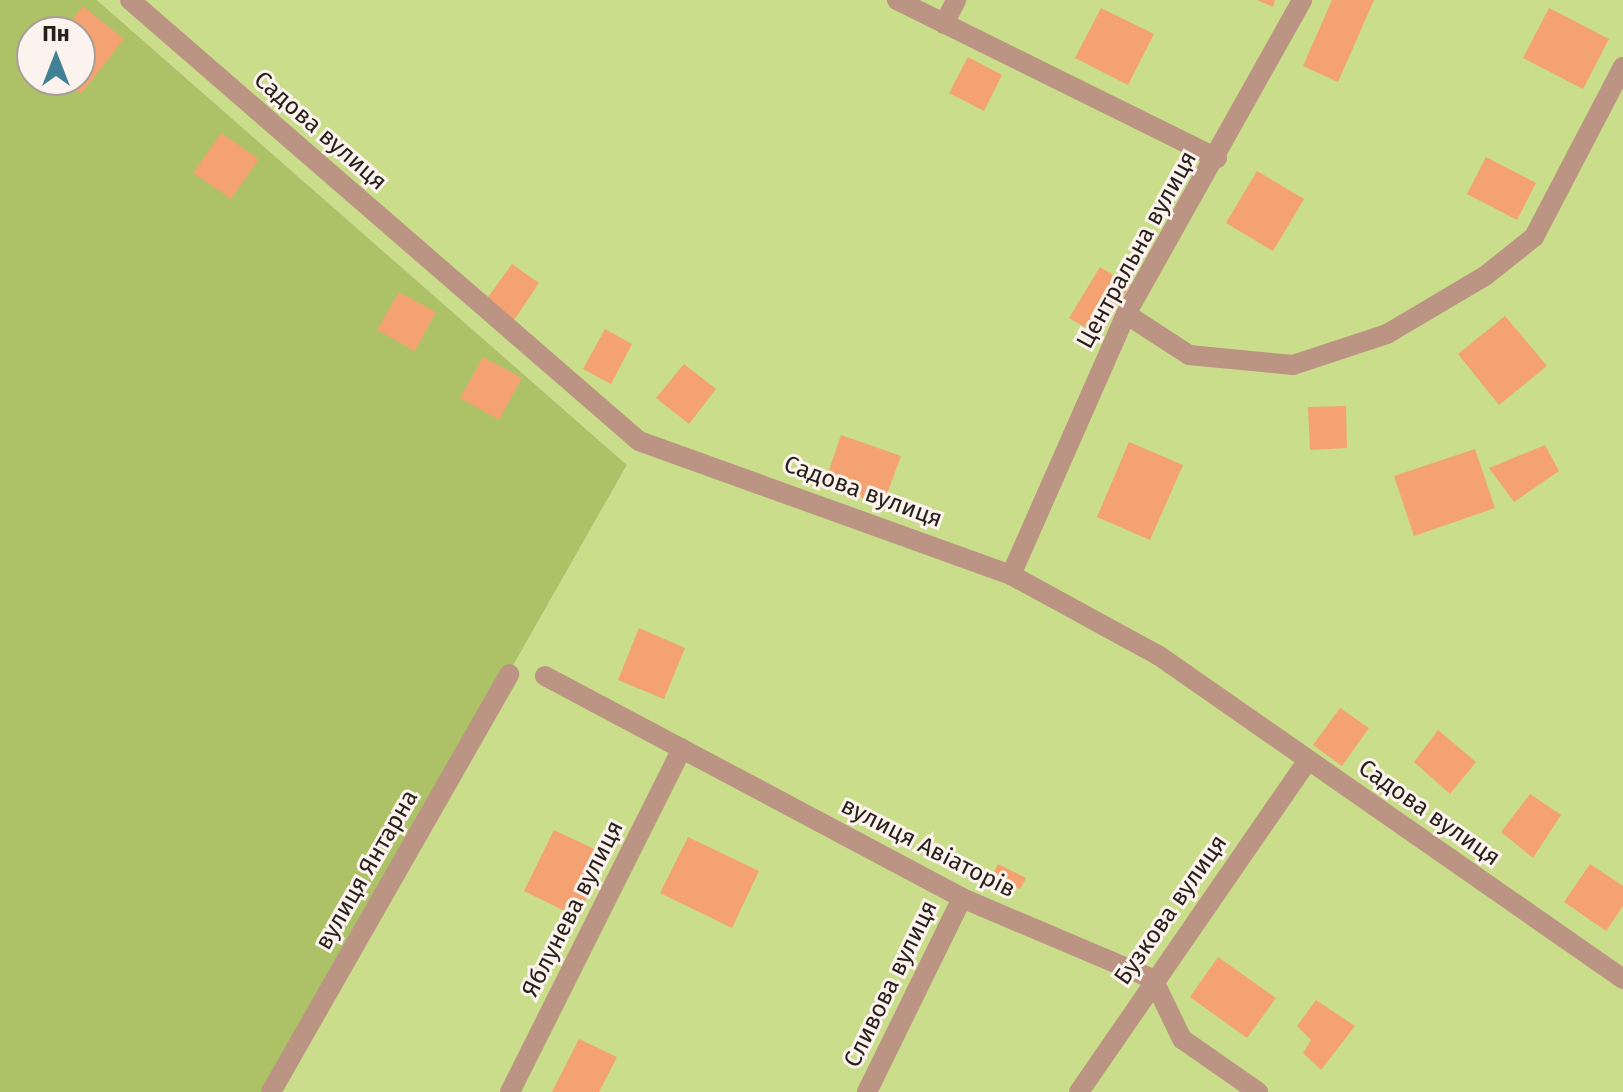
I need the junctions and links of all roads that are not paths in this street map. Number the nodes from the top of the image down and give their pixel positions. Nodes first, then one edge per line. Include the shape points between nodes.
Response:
1 (130, 0) edge
2 (897, 0) edge
3 (956, 0) edge
4 (1302, 0) edge
5 (944, 24) junction
6 (1623, 67) edge
7 (1217, 158) junction
8 (1126, 314) junction
9 (1011, 575) junction
10 (509, 674) dead end
11 (545, 676) dead end
12 (682, 749) junction
13 (1308, 760) junction
14 (962, 898) junction
15 (1620, 971) edge
16 (1153, 979) junction
17 (271, 1092) edge
18 (510, 1092) edge
19 (867, 1092) edge
20 (1079, 1092) edge
21 (1258, 1092) edge

1 - 9 street, Садова вулиця via 639,441
2 - 5 street
3 - 5 street
4 - 7 street, Центральна вулиця
5 - 7 street
6 - 8 street via 1534,237 1485,276 1387,334 1293,365 1189,355
7 - 8 street, Центральна вулиця
8 - 9 street, Центральна вулиця
9 - 13 street, Садова вулиця via 1158,655
10 - 17 street, вулиця Янтарна
11 - 12 street, вулиця Авіаторів
12 - 14 street, вулиця Авіаторів
12 - 18 street, Яблунева вулиця
13 - 15 street, Садова вулиця
13 - 16 street, Бузкова вулиця
14 - 16 street, вулиця Авіаторів
14 - 19 street, Сливова вулиця
16 - 20 street, Бузкова вулиця
16 - 21 street via 1182,1039

